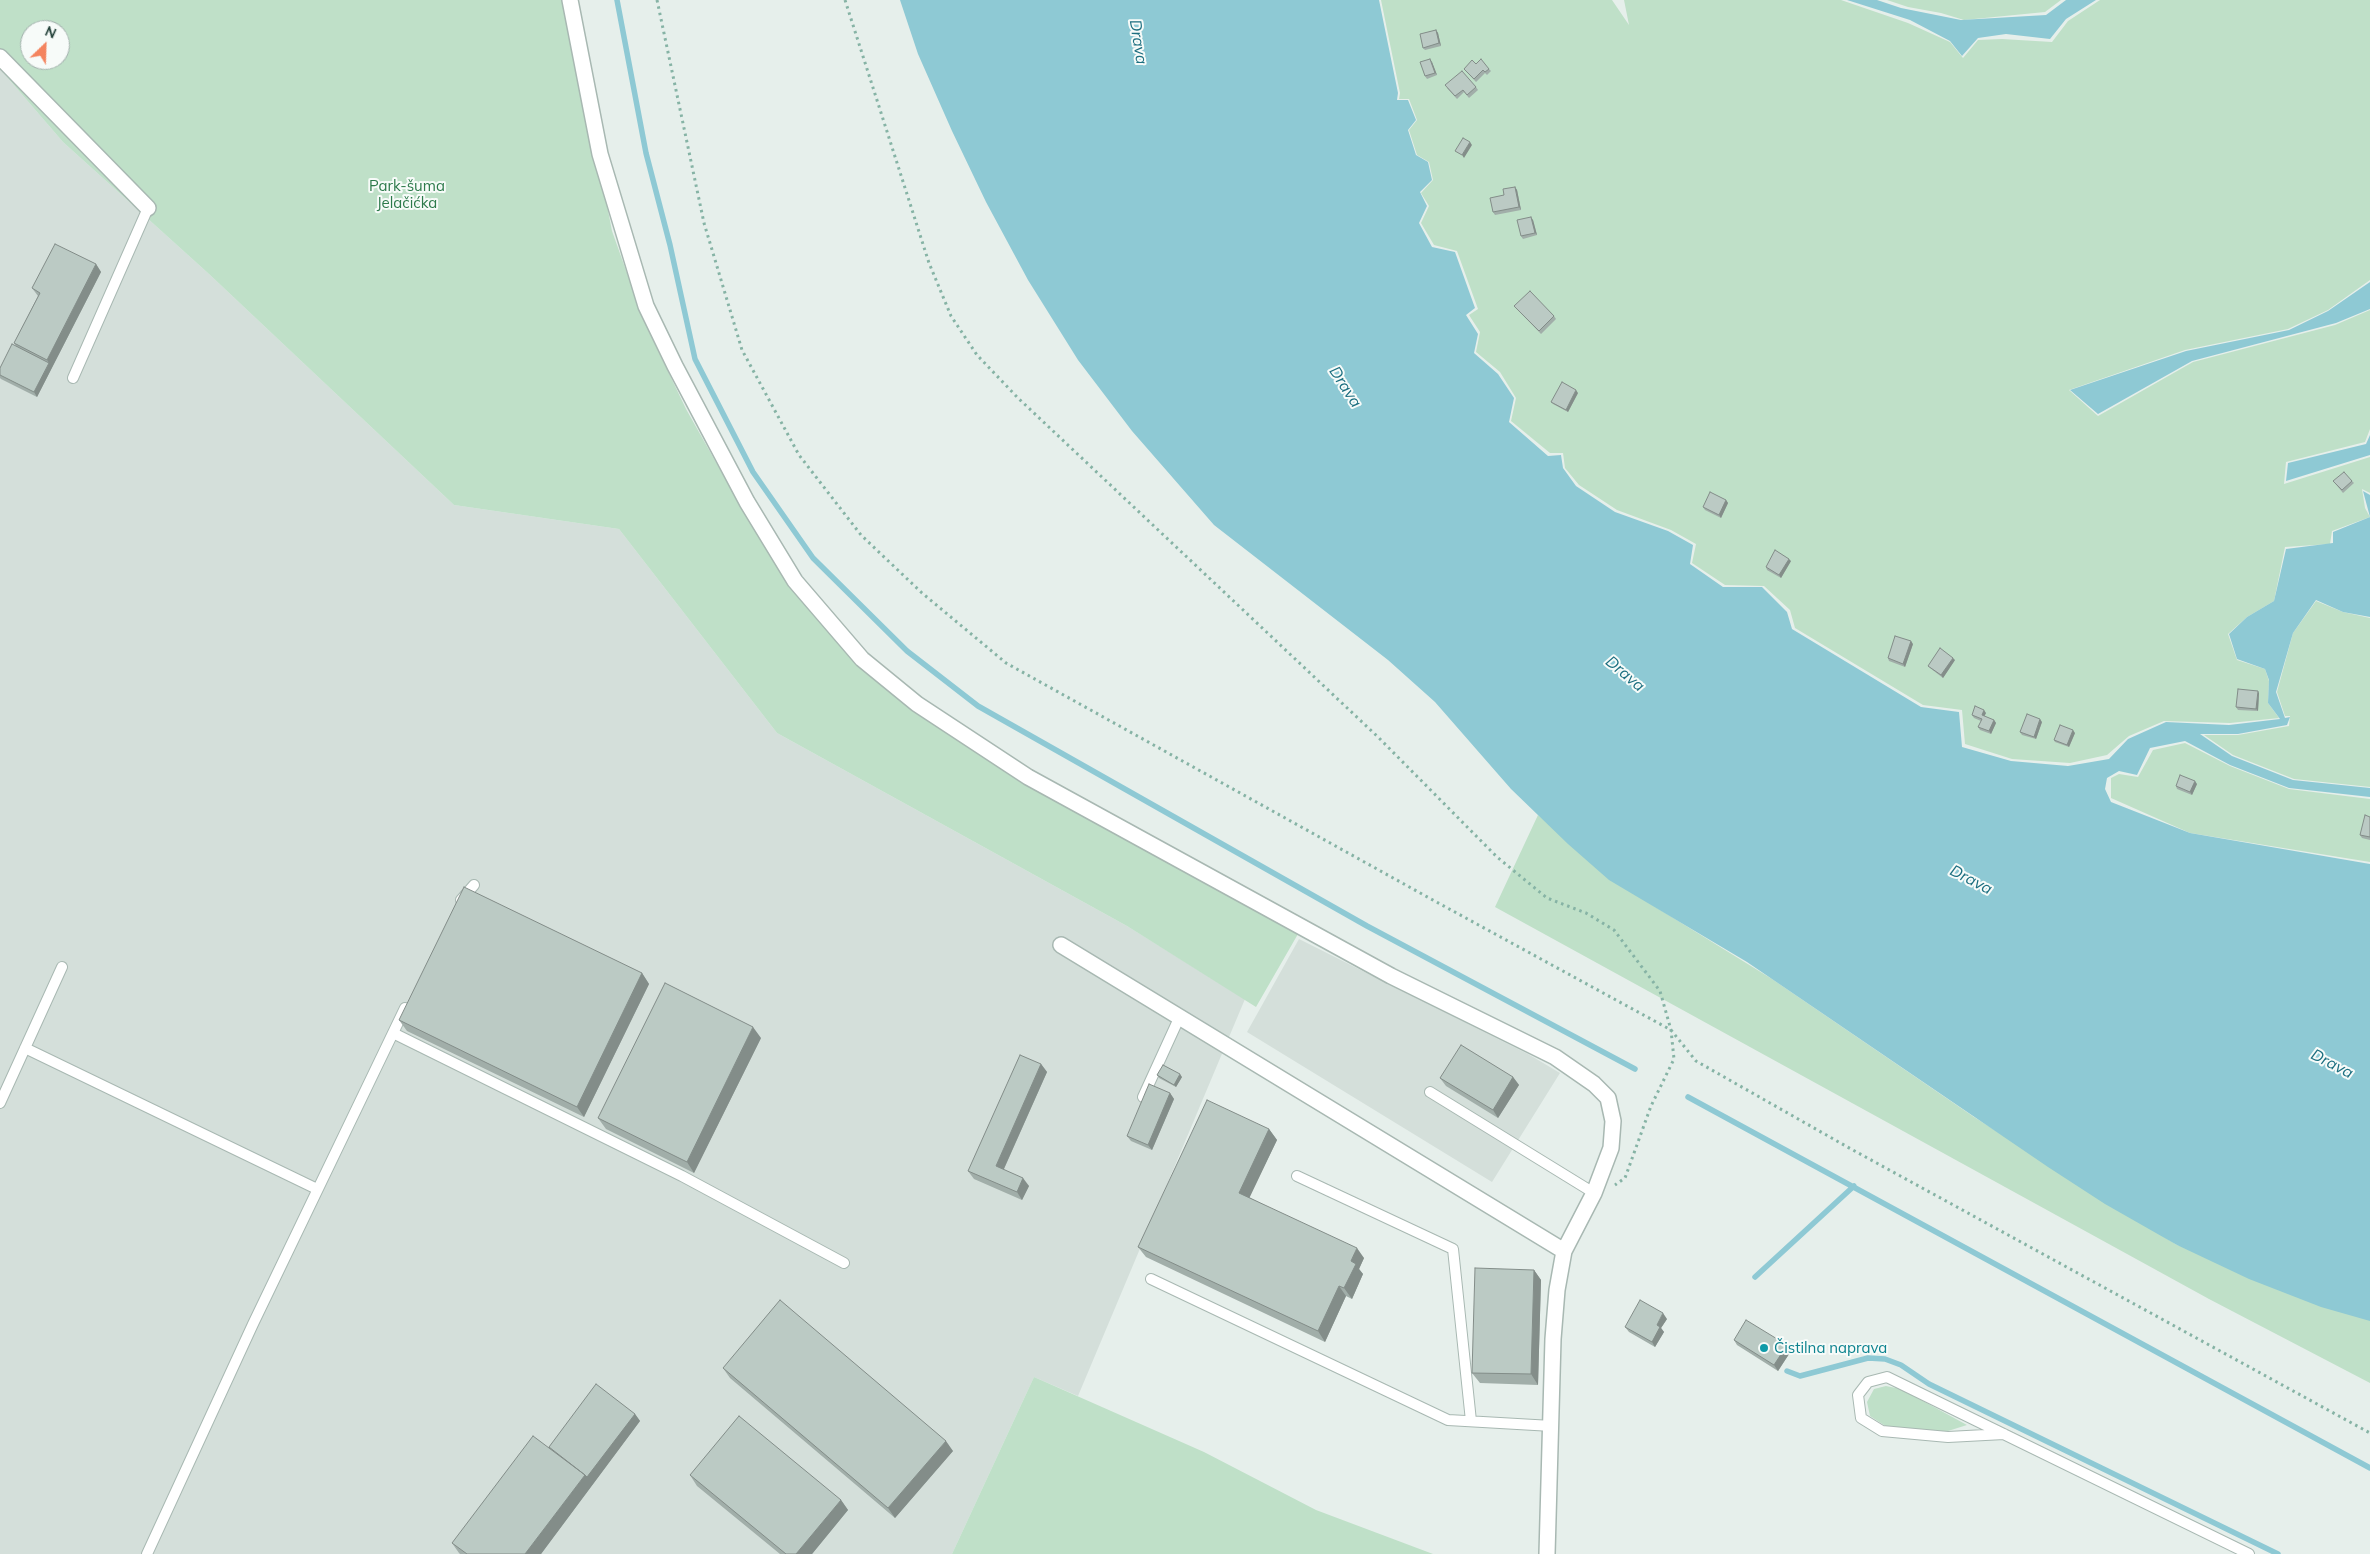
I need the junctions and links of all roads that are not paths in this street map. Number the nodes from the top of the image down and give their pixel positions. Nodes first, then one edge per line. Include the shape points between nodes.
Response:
1 (570, 0) edge
2 (0, 57) edge
3 (148, 208) joint
4 (73, 378) dead end
5 (474, 885) dead end
6 (455, 906) edge
7 (1061, 945) dead end
8 (62, 967) dead end
9 (410, 999) edge
10 (1180, 1016) junction
11 (393, 1033) junction
12 (25, 1048) junction
13 (1430, 1092) dead end
14 (1143, 1097) edge
15 (0, 1102) edge
16 (1297, 1176) dead end
17 (317, 1189) junction
18 (1594, 1192) junction
19 (1564, 1251) junction
20 (844, 1263) dead end
21 (1151, 1279) dead end
22 (1472, 1421) junction
23 (1552, 1426) junction
24 (2004, 1434) junction
25 (1546, 1553) edge
26 (147, 1554) edge
27 (2249, 1554) edge

1 - 18 street via 600,154 646,306 747,502 795,581 826,619 862,659 917,704 1028,777 1391,976 1555,1057 1594,1084 1608,1098 1613,1121 1611,1148
2 - 3 street
3 - 4 lane
5 - 6 lane
7 - 10 street
8 - 12 lane
9 - 11 lane
10 - 14 lane
10 - 19 street
11 - 17 lane
11 - 20 lane via 682,1176
12 - 15 lane
12 - 17 lane
13 - 18 lane
16 - 22 lane via 1453,1249
17 - 26 lane
18 - 19 street
19 - 23 street via 1553,1339
21 - 22 lane via 1448,1420
22 - 23 lane
23 - 25 street
24 - 24 lane via 1887,1377 1868,1382 1858,1395 1861,1418 1882,1432 1948,1437
24 - 27 lane

